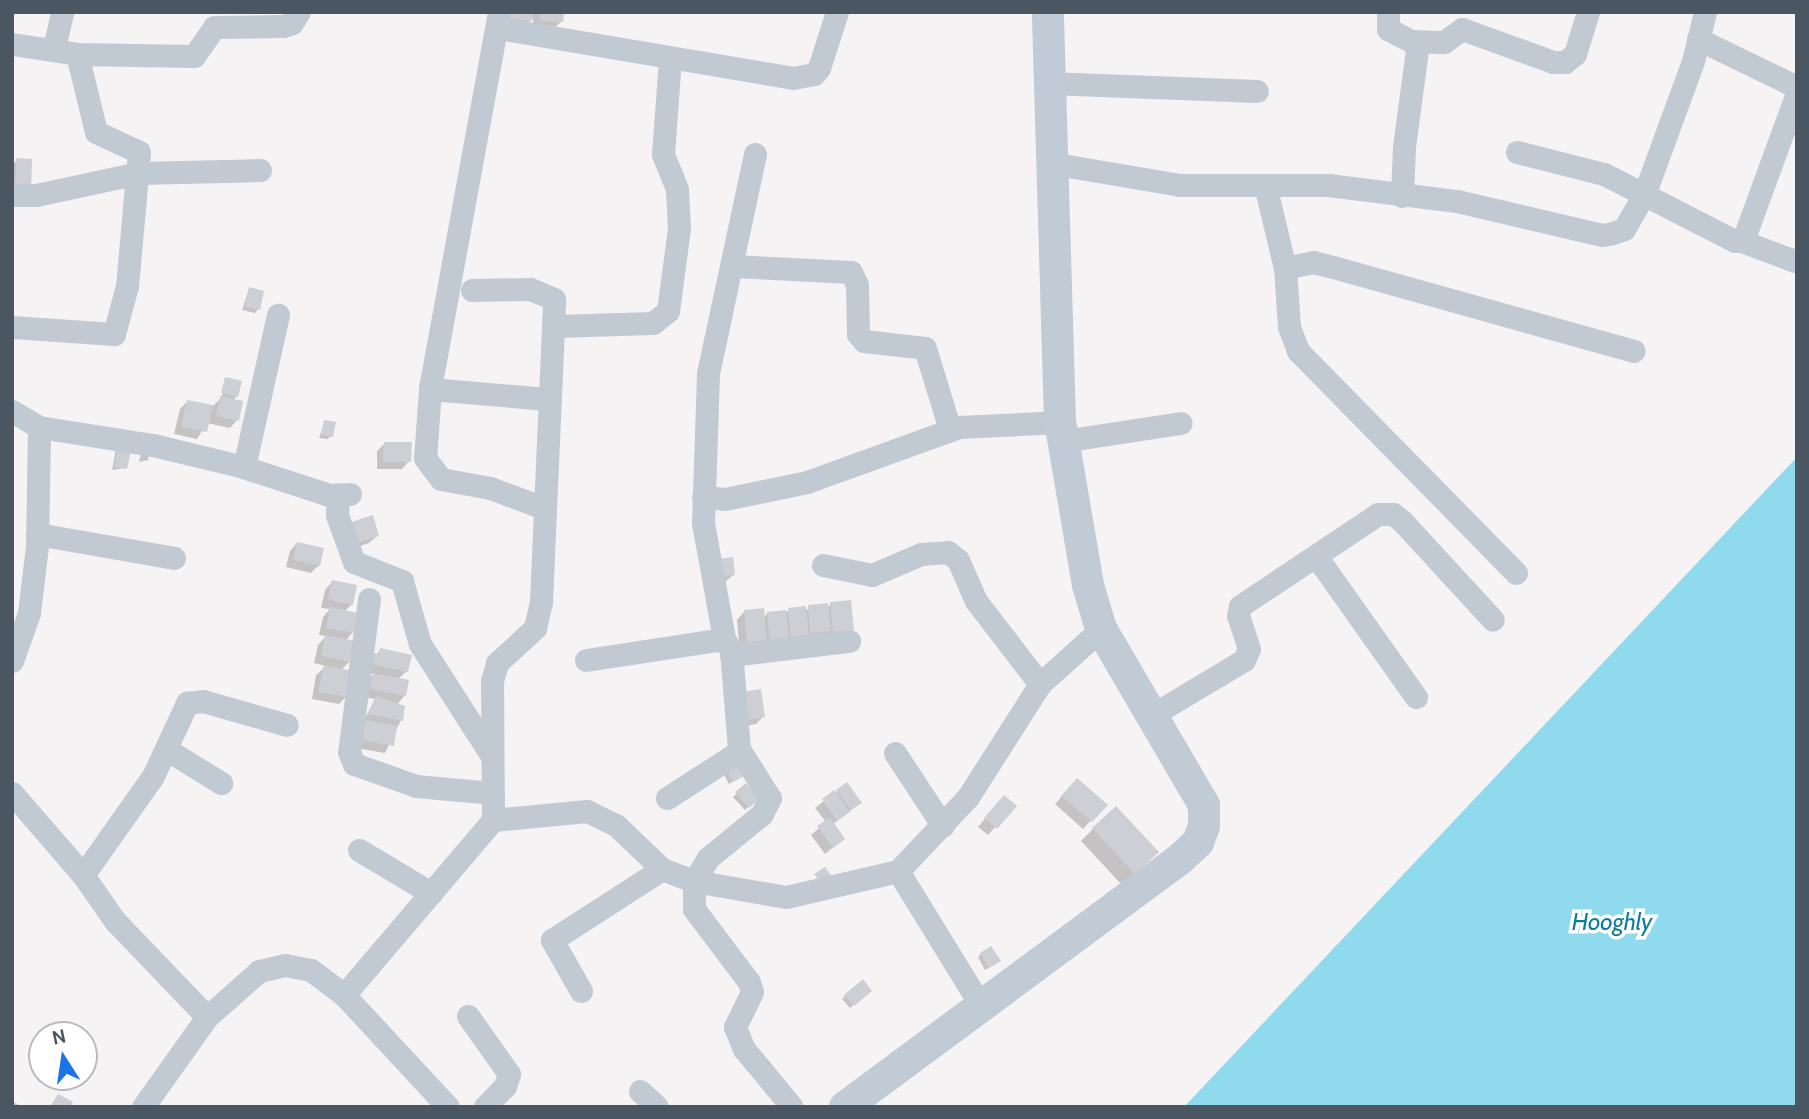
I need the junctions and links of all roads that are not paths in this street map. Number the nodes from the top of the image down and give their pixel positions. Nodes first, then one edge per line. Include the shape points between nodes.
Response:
1 (62, 12) edge
2 (299, 12) edge
3 (837, 12) edge
4 (1048, 12) edge
5 (1388, 12) edge
6 (1588, 12) edge
7 (1704, 12) edge
8 (499, 20) edge
9 (1698, 39) junction
10 (1418, 42) junction
11 (12, 44) edge
12 (54, 48) junction
13 (77, 54) junction
14 (670, 58) junction
15 (1048, 83) junction
16 (1797, 87) edge
17 (1257, 91) dead end
18 (1797, 93) edge
19 (1517, 152) dead end
20 (755, 154) dead end
21 (1051, 163) junction
22 (260, 170) dead end
23 (139, 173) junction
24 (1265, 185) junction
25 (1644, 194) junction
26 (12, 195) edge
27 (1402, 196) junction
28 (1739, 240) junction
29 (1795, 261) edge
30 (733, 266) junction
31 (1286, 268) junction
32 (472, 290) dead end
33 (278, 315) dead end
34 (555, 326) junction
35 (12, 327) edge
36 (1633, 351) dead end
37 (430, 389) junction
38 (547, 399) junction
39 (12, 411) edge
40 (1181, 422) dead end
41 (39, 428) junction
42 (950, 430) junction
43 (1061, 431) junction
44 (244, 467) junction
45 (703, 497) junction
46 (544, 508) junction
47 (37, 534) junction
48 (1316, 556) junction
49 (174, 558) dead end
50 (823, 565) dead end
51 (1516, 573) dead end
52 (369, 599) dead end
53 (1493, 620) dead end
54 (1101, 629) junction
55 (849, 641) dead end
56 (728, 647) junction
57 (586, 660) dead end
58 (12, 661) edge
59 (1040, 684) junction
60 (1416, 697) dead end
61 (1152, 715) junction
62 (287, 725) dead end
63 (166, 749) junction
64 (740, 751) junction
65 (895, 753) dead end
66 (492, 757) junction
67 (221, 783) dead end
68 (493, 793) junction
69 (667, 798) dead end
70 (16, 803) edge
71 (493, 820) junction
72 (943, 826) junction
73 (359, 850) dead end
74 (662, 869) junction
75 (898, 871) junction
76 (83, 875) junction
77 (694, 881) junction
78 (431, 893) junction
79 (581, 991) dead end
80 (344, 995) junction
81 (981, 1006) junction
82 (468, 1016) dead end
83 (207, 1017) junction
84 (143, 1107) edge
85 (449, 1107) edge
86 (485, 1107) edge
87 (792, 1107) edge
88 (845, 1107) edge

1 - 12 street
2 - 13 street via 292,23 283,26 214,27 194,56
3 - 14 street via 823,60 814,74 793,78
4 - 15 street
5 - 10 street via 1392,34
6 - 10 street via 1575,54 1565,62 1552,62 1462,29 1444,42
7 - 9 street
8 - 14 street
8 - 37 street
9 - 16 street
9 - 25 street
10 - 27 street
11 - 12 street
12 - 13 street
13 - 23 street via 96,132 135,147
14 - 34 street via 663,153 677,189 678,229 668,310 653,323
15 - 17 street
15 - 21 street
18 - 28 street via 1745,235
19 - 25 street via 1604,174
20 - 30 street
21 - 24 street via 1180,185
21 - 43 street
22 - 23 street
23 - 26 street via 36,195
23 - 35 street via 127,286 114,334
24 - 27 street via 1328,185
24 - 31 street
25 - 27 street via 1624,229 1602,235 1457,201
25 - 28 street via 1730,241
28 - 29 street
30 - 42 street via 851,272 857,285 858,334 864,341 925,348
30 - 45 street via 708,374
31 - 36 street via 1312,262 1333,267
31 - 51 street via 1289,327 1298,351
32 - 34 street via 543,292 554,299
33 - 44 street
34 - 38 street
37 - 38 street
37 - 46 street via 425,458 432,472 441,480 480,485
38 - 46 street
39 - 41 street
40 - 43 street
41 - 44 street via 153,446
41 - 47 street
42 - 43 street
42 - 45 street via 807,482 725,499
43 - 54 street via 1088,585
44 - 66 street via 344,496 337,514 354,562 402,581 420,644
45 - 56 street via 704,544
46 - 66 street via 541,602 535,628 497,663 492,681
47 - 49 street
47 - 58 street via 29,613
48 - 53 street via 1378,514 1393,514
48 - 60 street
48 - 61 street via 1240,606 1238,616 1249,649 1244,660
50 - 59 street via 872,575 921,554 948,552 958,560 976,601
52 - 68 street via 349,752 354,764 416,786
54 - 59 street
54 - 61 street
55 - 56 street
56 - 57 street
56 - 64 street
59 - 72 street via 968,797
61 - 81 street via 1204,805 1198,842
62 - 63 street via 193,701 182,710
63 - 67 street
63 - 76 street via 153,776
64 - 69 street
64 - 77 street via 769,804 724,841
65 - 72 street
66 - 68 street
68 - 71 street
70 - 76 street
71 - 74 street via 587,811 616,825
71 - 78 street
72 - 75 street
73 - 78 street
74 - 77 street
74 - 79 street via 552,940
75 - 77 street via 786,897
75 - 81 street
76 - 83 street via 115,921
77 - 87 street via 696,918 749,982 751,992 736,1027 739,1038
78 - 80 street
80 - 83 street via 311,970 285,965 259,971
80 - 85 street
81 - 88 street
82 - 86 street via 509,1074 505,1086
83 - 84 street

